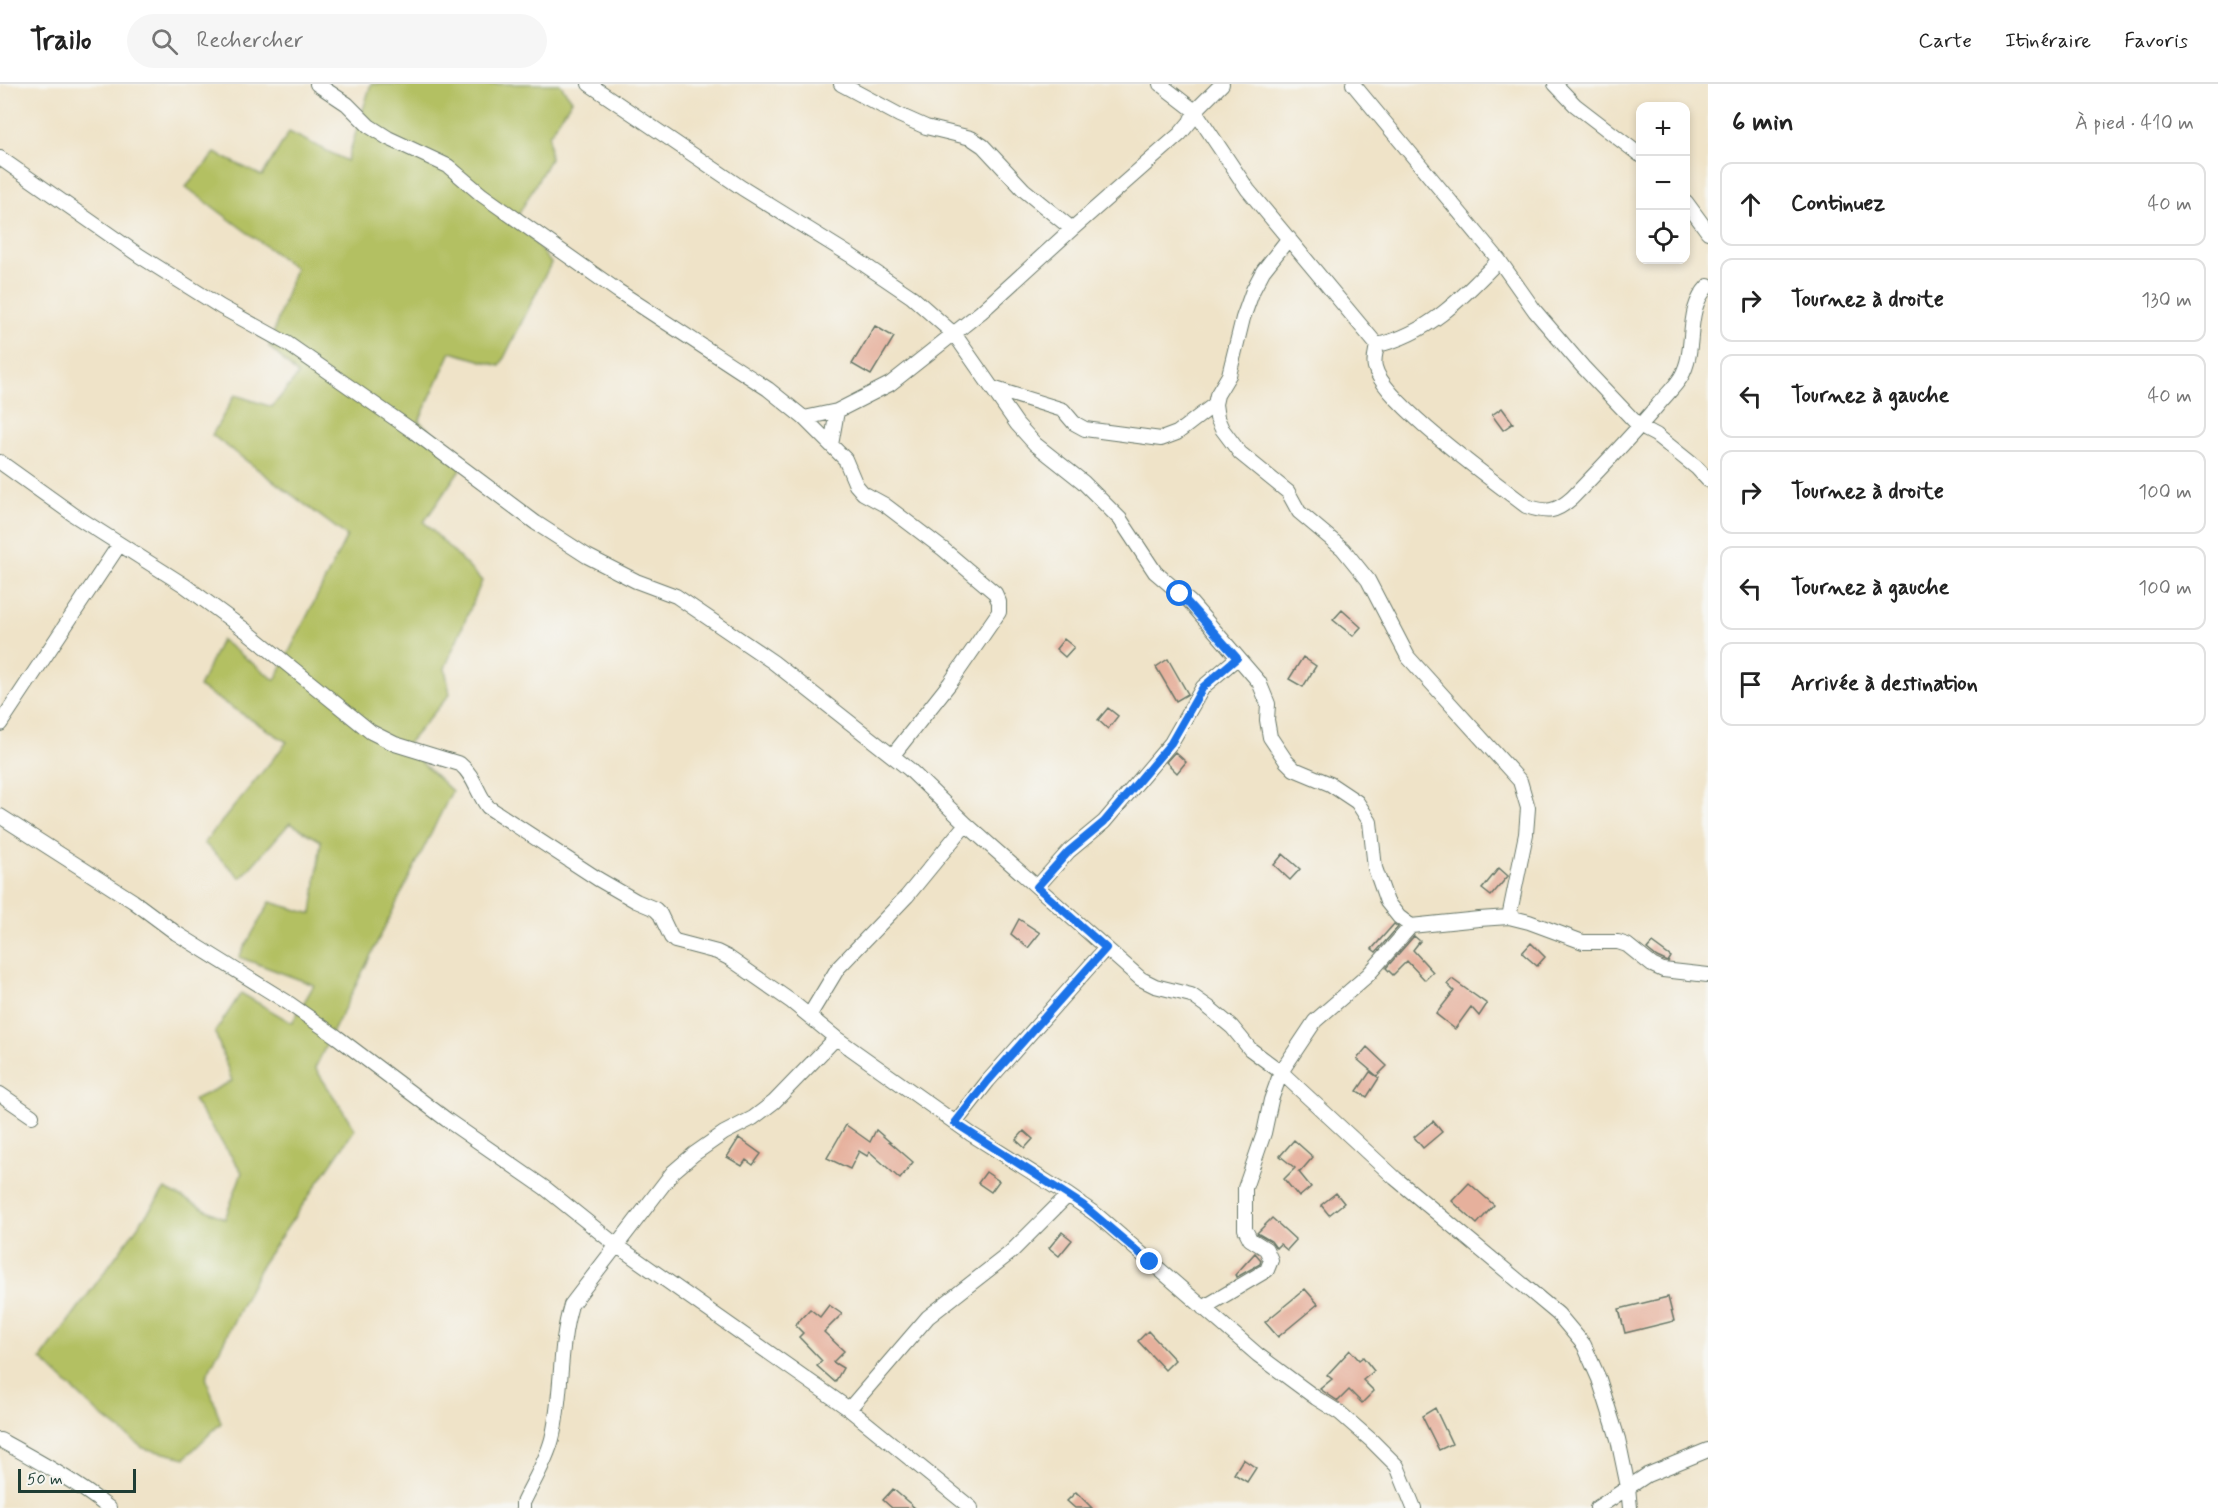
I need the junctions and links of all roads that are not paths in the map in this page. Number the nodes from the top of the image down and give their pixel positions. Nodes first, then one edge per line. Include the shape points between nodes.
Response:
1 (317, 84) edge
2 (589, 84) edge
3 (841, 84) edge
4 (1160, 84) edge
5 (1222, 84) edge
6 (1353, 84) edge
7 (1555, 84) edge
8 (1195, 111) junction
9 (1636, 151) edge
10 (0, 158) edge
11 (1690, 207) edge
12 (1072, 229) junction
13 (1708, 232) edge
14 (1289, 238) junction
15 (1499, 260) junction
16 (1708, 286) edge
17 (955, 335) junction
18 (1377, 345) junction
19 (992, 388) junction
20 (1215, 404) junction
21 (837, 411) junction
22 (804, 418) junction
23 (1639, 426) junction
24 (831, 445) junction
25 (0, 462) edge
26 (1708, 480) edge
27 (119, 545) junction
28 (1237, 658) junction
29 (0, 724) edge
30 (893, 755) junction
31 (0, 816) edge
32 (966, 824) junction
33 (1037, 887) junction
34 (1509, 918) junction
35 (1411, 926) junction
36 (1106, 948) junction
37 (1708, 975) edge
38 (809, 1016) junction
39 (836, 1038) junction
40 (1281, 1072) junction
41 (0, 1094) edge
42 (32, 1116) dead end
43 (955, 1123) junction
44 (1068, 1195) junction
45 (616, 1245) junction
46 (1203, 1308) junction
47 (849, 1409) junction
48 (0, 1440) edge
49 (1708, 1450) edge
50 (1628, 1487) junction
51 (109, 1508) edge
52 (523, 1508) edge
53 (971, 1508) edge
54 (1414, 1508) edge
55 (1597, 1508) edge
56 (1630, 1508) edge

1 - 22 street via 388,138 448,166 482,195 618,291 768,389
2 - 17 street via 912,297
3 - 12 street via 926,127 971,138 1024,190
4 - 8 street
5 - 8 street
6 - 15 street
7 - 9 street via 1575,105
8 - 12 street via 1172,142
8 - 14 street via 1248,190
10 - 30 street via 140,256 288,344 586,556 676,596 773,662
11 - 13 street
12 - 17 street
14 - 18 street
14 - 20 street via 1253,290 1229,375
15 - 18 street via 1461,299 1413,334
15 - 23 street via 1582,367
16 - 23 street via 1696,302 1688,360 1681,377
17 - 19 street
17 - 21 street via 890,384
18 - 23 street via 1375,368 1398,402 1526,506 1544,512 1561,508
19 - 20 street via 1063,410 1085,429 1161,439 1177,433
19 - 28 street via 1035,444 1083,482 1120,519 1155,572 1190,602
20 - 34 street via 1216,418 1240,453 1288,492 1299,512 1343,549 1368,580 1408,657 1520,781 1528,808 1526,834
21 - 22 street
21 - 24 street
22 - 24 street
23 - 26 street via 1656,435
24 - 30 street via 845,459 863,493 943,549 995,593 999,602 999,612
25 - 27 street
27 - 29 street
27 - 38 street via 184,585 245,630 371,732 395,744 460,764 488,807 598,879 655,909 675,941 729,958
28 - 33 street via 1203,687 1171,743 1104,822 1069,851
28 - 35 street via 1259,682 1268,704 1270,737 1286,761 1358,802 1370,822 1374,868 1387,902
30 - 32 street
31 - 45 street via 287,1002 545,1188
32 - 33 street
32 - 38 street via 907,897 838,968
33 - 36 street
34 - 35 street
34 - 37 street via 1582,942 1627,945 1663,970
35 - 40 street via 1368,975 1315,1021
36 - 40 street via 1141,979 1191,995 1208,1007 1250,1049
36 - 43 street
38 - 39 street
39 - 43 street
39 - 45 street via 774,1102 724,1133 673,1172
40 - 46 street via 1245,1188 1245,1229 1250,1239 1266,1249 1271,1260 1267,1270
40 - 50 street via 1395,1178 1558,1314 1584,1345 1618,1440
41 - 42 street
43 - 44 street
44 - 46 street via 1098,1216
44 - 47 street via 1010,1253 928,1317
45 - 47 street
45 - 52 street via 571,1305 564,1329 552,1439
46 - 54 street via 1372,1441 1402,1475
47 - 53 street
48 - 51 street via 54,1470
49 - 50 street
50 - 55 street
50 - 56 street

